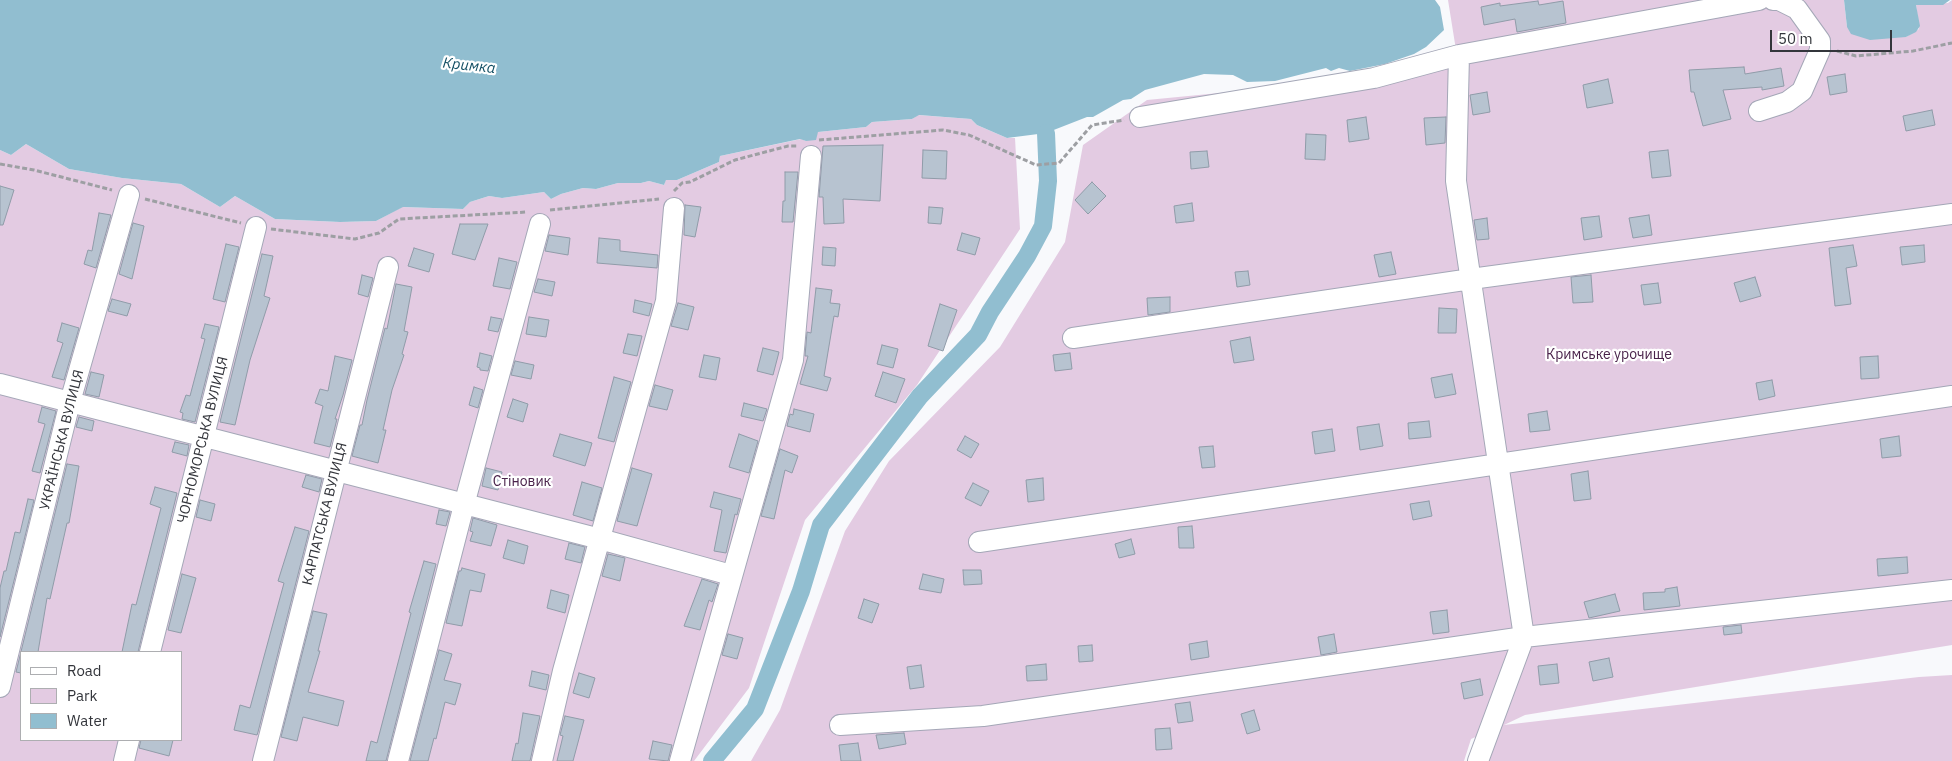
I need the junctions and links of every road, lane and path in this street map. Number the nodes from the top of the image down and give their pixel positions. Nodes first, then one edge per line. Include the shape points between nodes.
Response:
1 (1759, 0) edge
2 (1773, 0) edge
3 (1820, 41) junction
4 (1952, 43) edge
5 (1459, 54) junction
6 (1759, 111) dead end
7 (1140, 117) joint
8 (813, 150) junction
9 (0, 164) edge
10 (129, 195) junction
11 (671, 200) junction
12 (1952, 214) edge
13 (539, 215) junction
14 (256, 227) junction
15 (388, 267) dead end
16 (1471, 280) junction
17 (1073, 338) dead end
18 (0, 384) edge
19 (1952, 396) edge
20 (70, 402) junction
21 (204, 436) junction
22 (1497, 464) junction
23 (336, 470) junction
24 (464, 505) junction
25 (600, 540) junction
26 (978, 542) dead end
27 (731, 575) junction
28 (1952, 590) edge
29 (1524, 637) junction
30 (150, 651) edge
31 (0, 687) edge
32 (840, 725) dead end
33 (129, 741) edge
34 (124, 761) edge
35 (263, 761) edge
36 (398, 761) edge
37 (542, 761) edge
38 (680, 761) edge
39 (1478, 761) edge

1 - 5 lane
2 - 3 lane via 1797,9
3 - 4 path via 1827,48 1856,56 1913,51
3 - 6 lane via 1816,63 1802,91 1787,102
5 - 7 lane via 1374,78
5 - 16 lane via 1456,181
7 - 8 path via 1092,125 1059,163 1036,165 969,135 943,130 818,140
8 - 11 path via 788,146 735,160 682,183
8 - 27 lane via 792,360
9 - 10 path
10 - 14 path
10 - 20 lane, УКРАЇНСЬКА ВУЛИЦЯ
11 - 13 path
11 - 25 lane via 666,301
12 - 16 lane
13 - 14 path via 400,219 379,233 355,239
13 - 24 lane
14 - 21 lane, ЧОРНОМОРСЬКА ВУЛИЦЯ
15 - 23 lane, КАРПАТСЬКА ВУЛИЦЯ
16 - 17 lane
16 - 22 lane
18 - 20 lane
19 - 22 lane
20 - 21 lane
20 - 31 lane, УКРАЇНСЬКА ВУЛИЦЯ
21 - 23 lane
21 - 30 lane, ЧОРНОМОРСЬКА ВУЛИЦЯ
22 - 26 lane
22 - 29 lane
23 - 24 lane
23 - 35 lane, КАРПАТСЬКА ВУЛИЦЯ
24 - 25 lane
24 - 36 lane
25 - 27 lane
25 - 37 lane via 563,671
27 - 38 lane
28 - 29 lane
29 - 32 lane via 983,716
29 - 39 lane
33 - 34 lane

